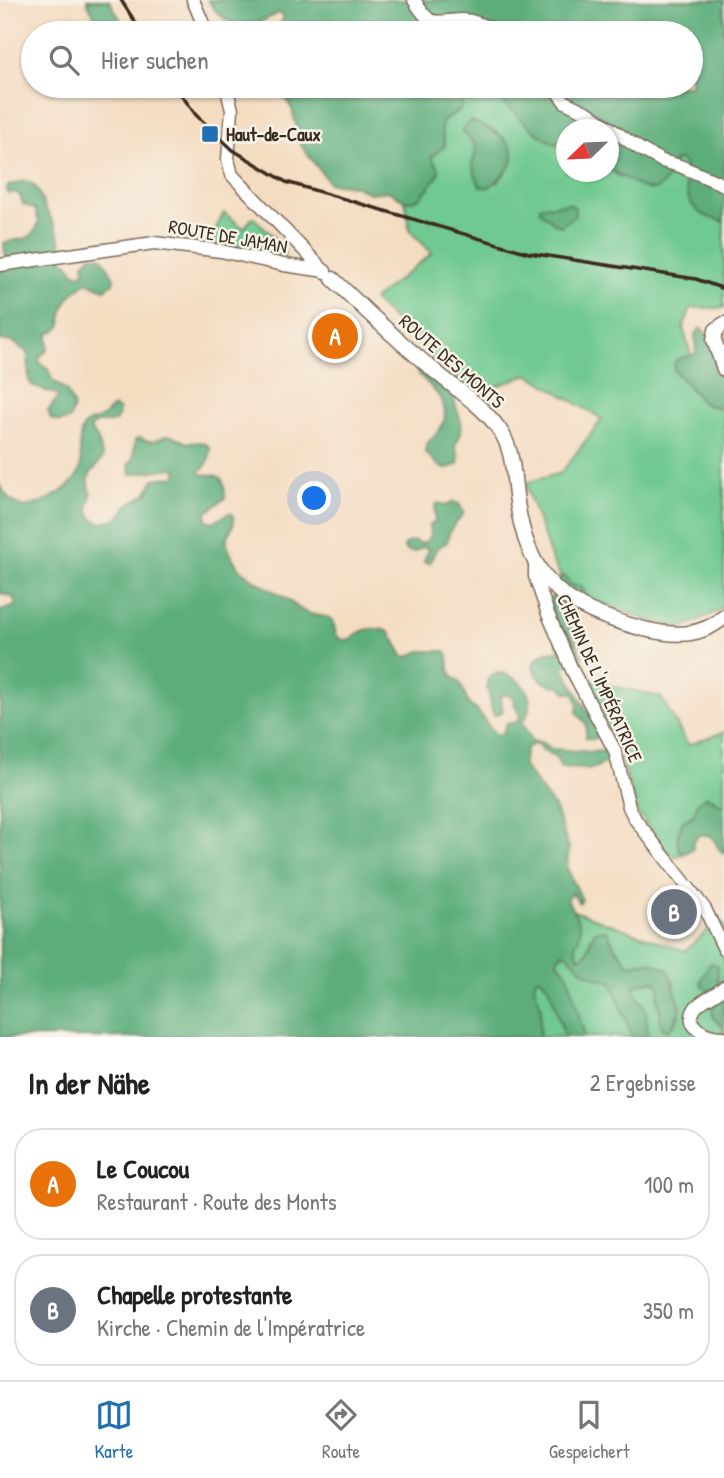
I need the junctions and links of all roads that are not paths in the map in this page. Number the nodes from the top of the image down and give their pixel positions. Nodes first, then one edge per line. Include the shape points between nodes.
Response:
1 (193, 0) edge
2 (414, 0) edge
3 (202, 21) edge
4 (434, 21) edge
5 (229, 98) edge
6 (562, 98) edge
7 (724, 185) edge
8 (0, 265) edge
9 (329, 275) junction
10 (724, 324) edge
11 (724, 369) edge
12 (534, 562) junction
13 (724, 617) edge
14 (724, 949) edge
15 (724, 987) edge
16 (724, 1037) edge

1 - 3 street
2 - 4 street
5 - 9 street via 232,175
6 - 7 street via 662,161
8 - 9 street, ROUTE DE JAMAN via 154,243 221,251
9 - 12 street, ROUTE DES MONTS via 500,430 509,447 520,518
10 - 11 street via 716,330 714,340
12 - 13 street, ROUTE DES MONTS via 558,592 604,618 686,634 704,631
12 - 14 street, CHEMIN DE L'IMPÉRATRICE via 558,638 615,751 629,807 705,909
15 - 16 street via 698,1006 694,1019 705,1035

